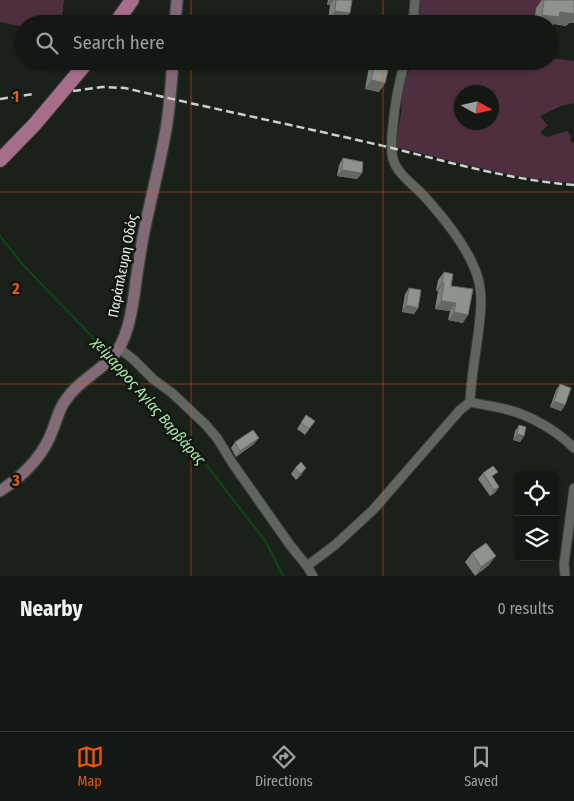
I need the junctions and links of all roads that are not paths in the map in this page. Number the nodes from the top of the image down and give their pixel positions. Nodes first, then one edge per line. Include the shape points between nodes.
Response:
1 (132, 0) edge
2 (177, 0) edge
3 (415, 0) edge
4 (121, 15) edge
5 (176, 15) edge
6 (414, 15) edge
7 (80, 70) edge
8 (173, 70) edge
9 (403, 70) edge
10 (0, 160) edge
11 (117, 350) junction
12 (470, 402) junction
13 (574, 448) edge
14 (574, 488) edge
15 (0, 491) edge
16 (307, 566) junction
17 (312, 576) edge
18 (565, 576) edge

1 - 4 main road
2 - 5 street
3 - 6 street
7 - 10 main road
8 - 11 street, Παράπλευρη Οδός via 163,146 130,318
9 - 12 street via 396,96 392,158 468,254 479,282 480,322
11 - 15 street, Παράπλευρη Οδός via 64,402 41,453 16,480
11 - 16 street via 134,360 205,424
12 - 13 street via 529,418
12 - 16 street via 373,510
14 - 18 street
16 - 17 street

